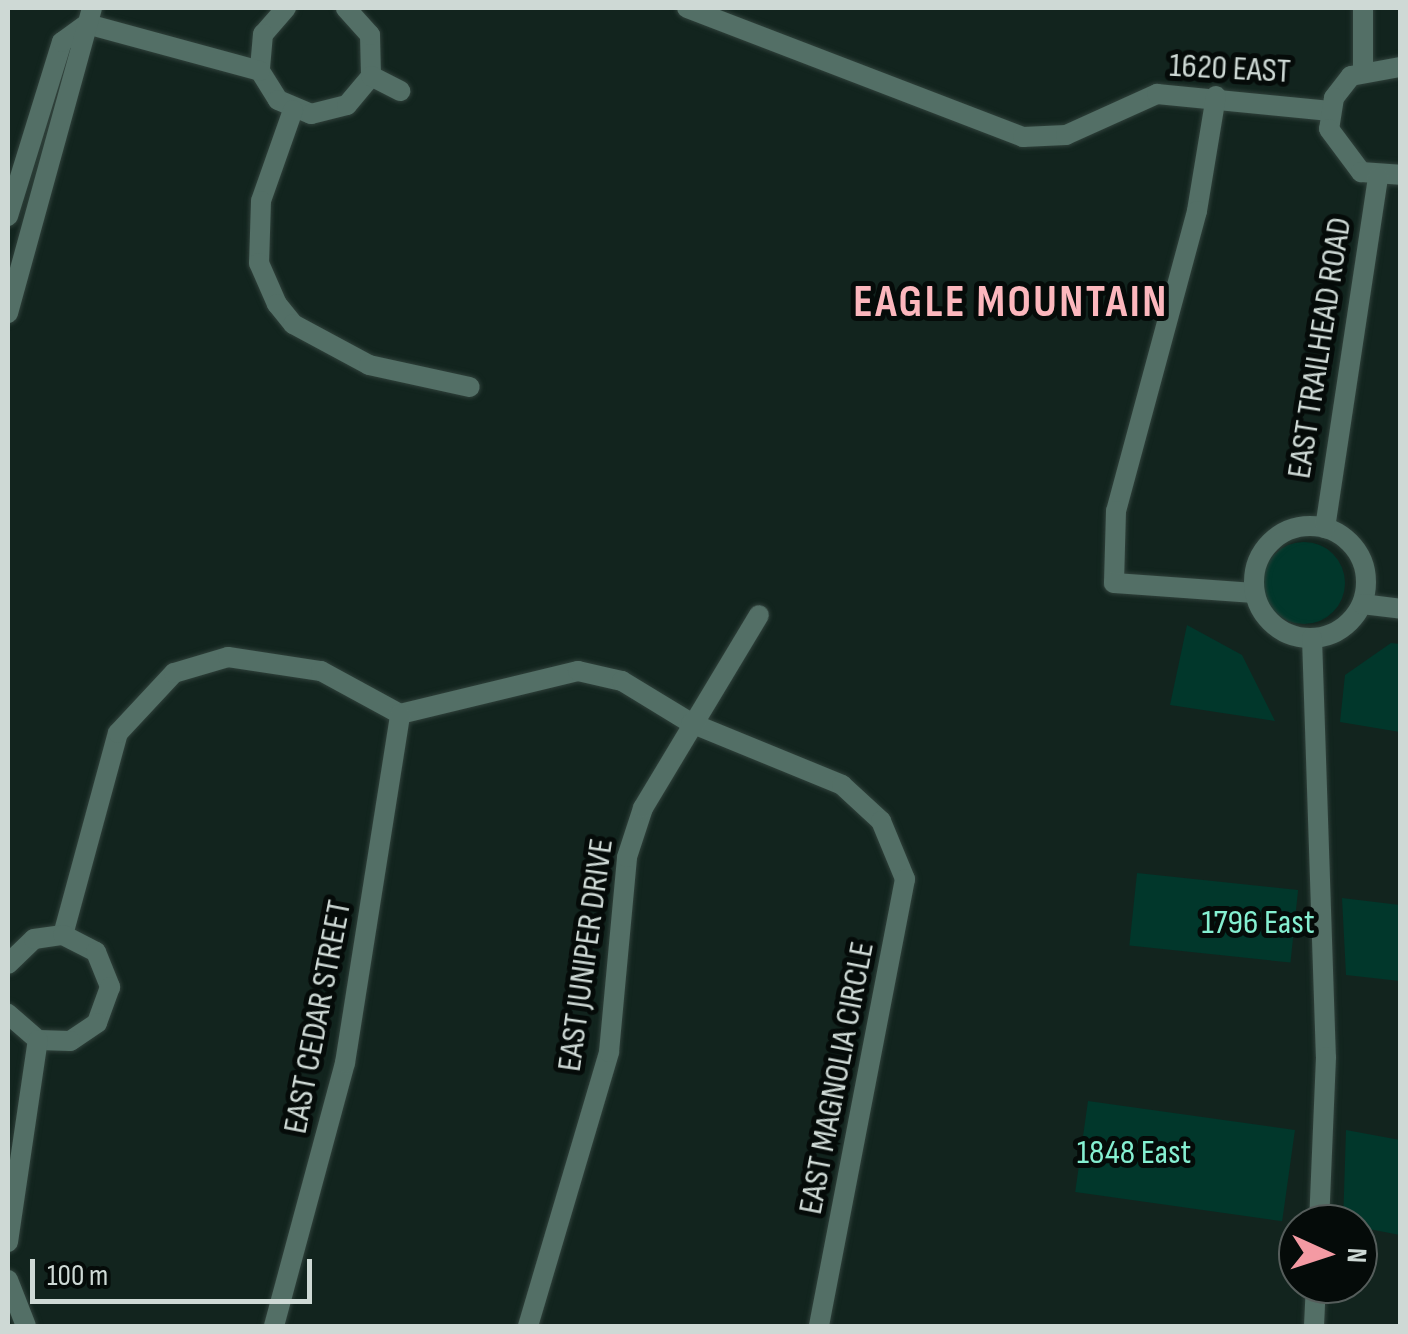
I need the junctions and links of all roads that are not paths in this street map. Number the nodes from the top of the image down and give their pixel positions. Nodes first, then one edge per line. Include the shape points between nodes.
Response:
1 (286, 8) edge
2 (346, 8) edge
3 (688, 8) edge
4 (1363, 8) edge
5 (90, 16) edge
6 (1400, 67) edge
7 (1363, 69) junction
8 (260, 71) junction
9 (371, 76) junction
10 (400, 91) dead end
11 (1216, 96) junction
12 (293, 110) junction
13 (1330, 111) junction
14 (1400, 175) edge
15 (1378, 177) junction
16 (8, 216) edge
17 (8, 313) edge
18 (470, 387) dead end
19 (1325, 528) junction
20 (1255, 593) junction
21 (1362, 604) junction
22 (1400, 609) edge
23 (759, 616) dead end
24 (1312, 638) junction
25 (400, 714) junction
26 (692, 723) junction
27 (62, 934) junction
28 (11, 952) edge
29 (8, 1014) edge
30 (38, 1040) junction
31 (1320, 1204) edge
32 (8, 1242) edge
33 (8, 1280) edge
34 (26, 1326) edge
35 (274, 1326) edge
36 (528, 1326) edge
37 (819, 1326) edge

1 - 8 street via 263,34
2 - 9 street via 370,35
3 - 11 street, 1620 EAST via 1022,136 1066,135 1157,94
4 - 7 street
5 - 8 street
5 - 16 street via 62,42
5 - 17 street via 89,45
6 - 7 street
7 - 13 street
8 - 12 street
9 - 10 street
9 - 12 street via 348,105
11 - 13 street, 1620 EAST
11 - 20 street via 1197,211 1116,512 1114,583
12 - 18 street via 261,201 259,263 293,324 368,365
13 - 15 street via 1335,147
14 - 15 street
15 - 19 street, EAST TRAILHEAD ROAD
19 - 20 street via 1276,538 1256,566
19 - 21 street via 1364,565
20 - 24 street via 1273,624
21 - 22 street
21 - 24 street via 1340,630
23 - 26 street, EAST JUNIPER DRIVE
24 - 31 street via 1326,1057
25 - 26 street via 578,671 622,681
25 - 27 street via 321,671 228,657 174,673 118,733
25 - 35 street, EAST CEDAR STREET via 349,1046
26 - 36 street, EAST JUNIPER DRIVE via 627,857 609,1052
26 - 37 street, EAST MAGNOLIA CIRCLE via 825,778 863,802 893,843 905,879
27 - 28 street
27 - 30 street via 96,952 106,1008 85,1034
29 - 30 street
30 - 32 street
33 - 34 street

